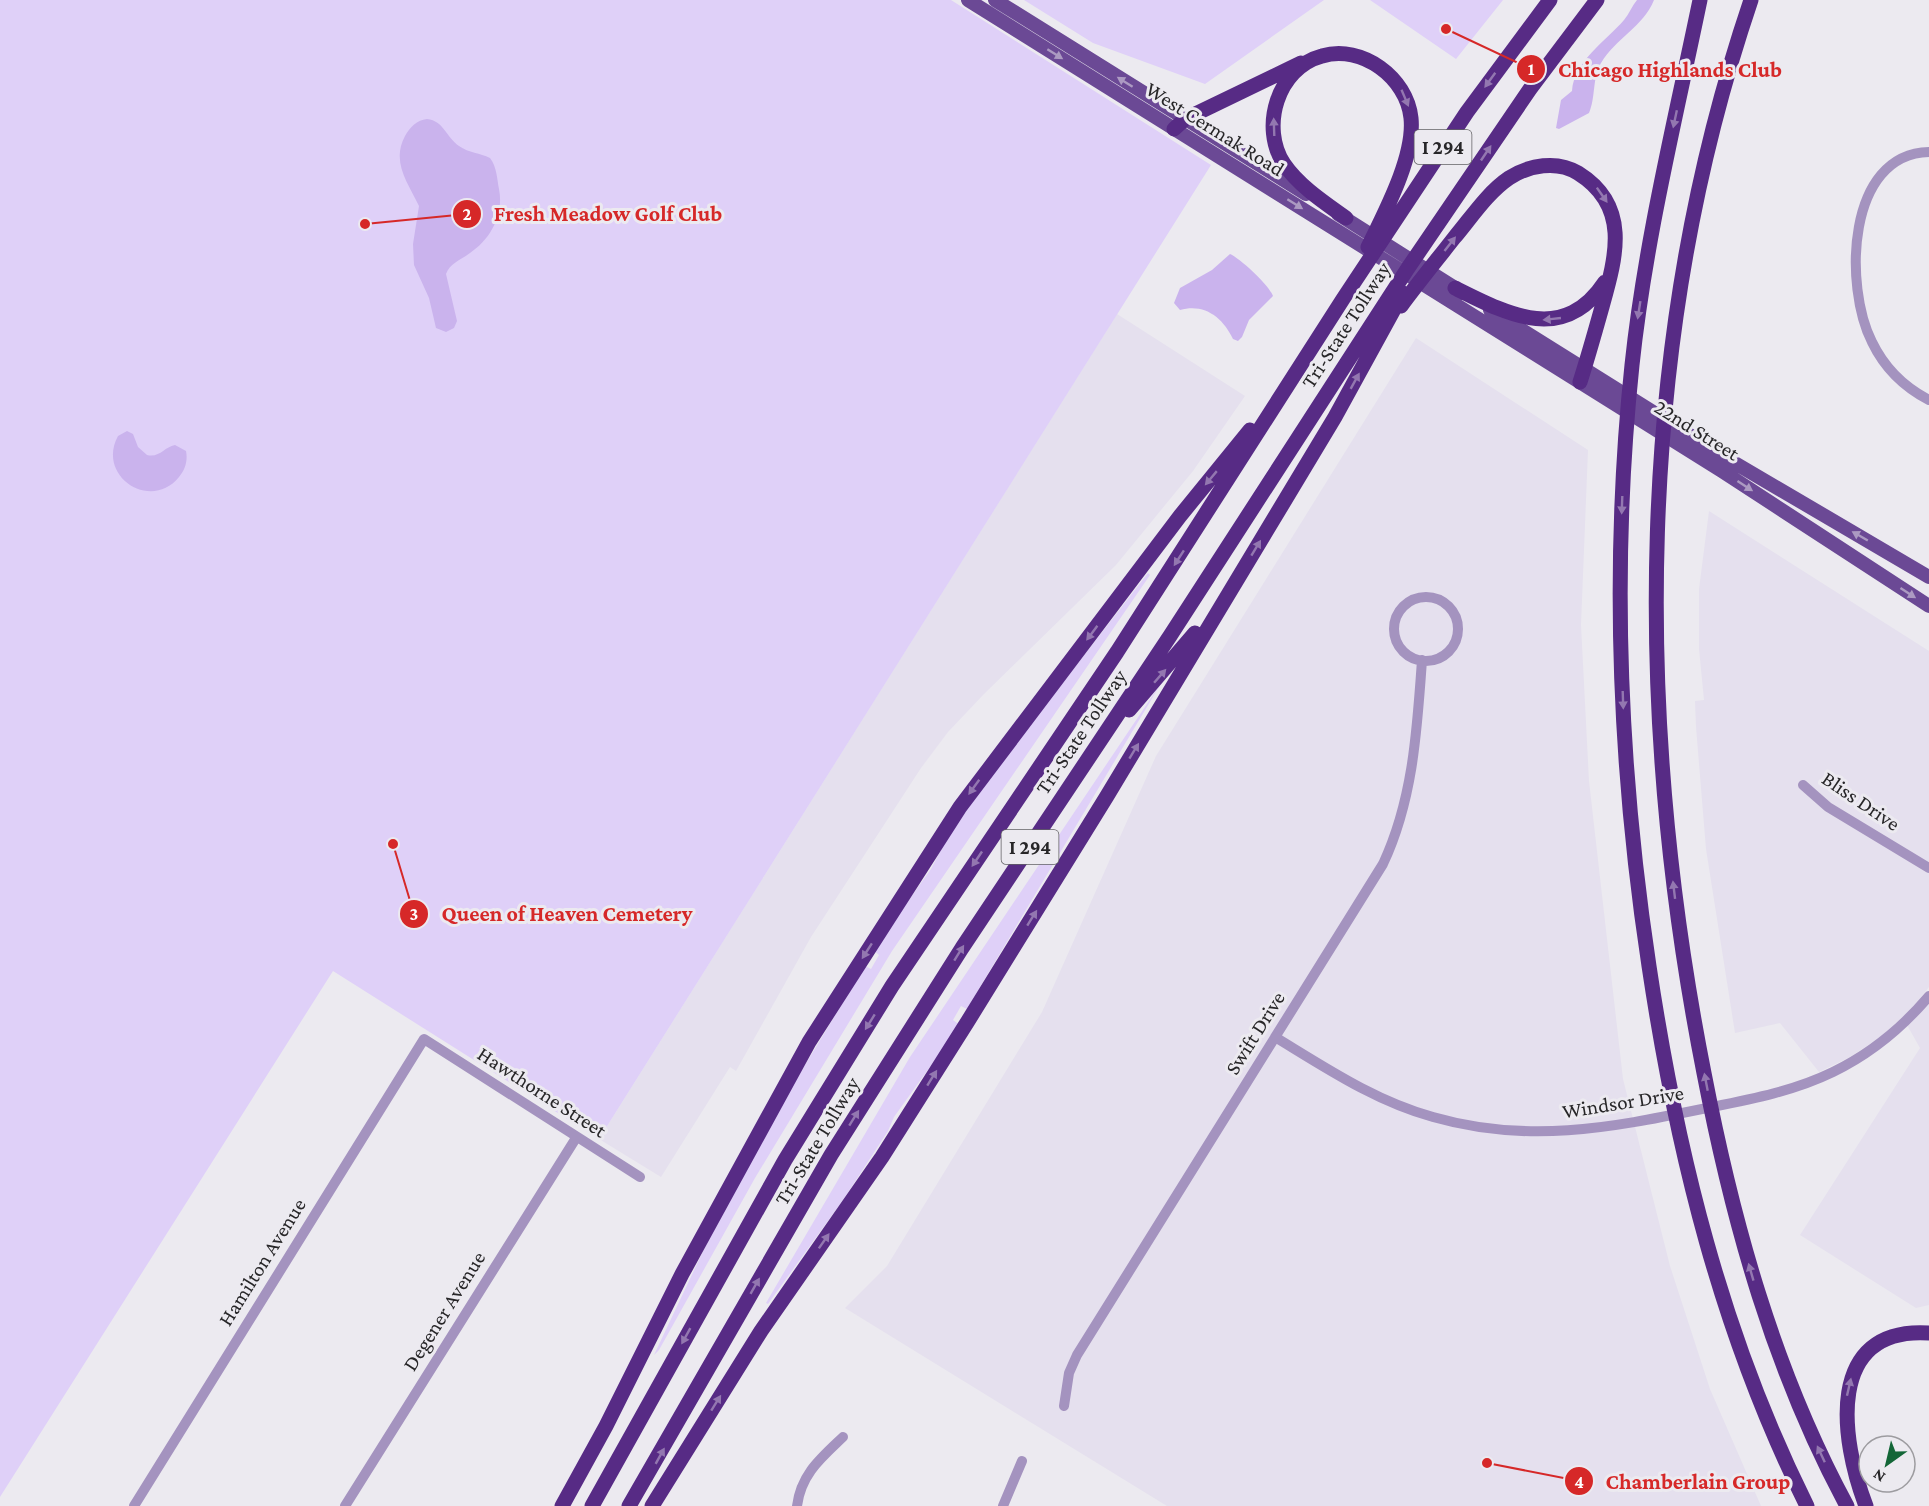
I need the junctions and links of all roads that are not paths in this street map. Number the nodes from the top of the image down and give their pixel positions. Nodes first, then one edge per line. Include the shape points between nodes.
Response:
1 (968, 0) edge
2 (996, 0) edge
3 (1550, 0) edge
4 (1597, 0) edge
5 (1700, 0) edge
6 (1751, 0) edge
7 (1321, 56) junction
8 (1179, 124) junction
9 (1929, 152) edge
10 (1454, 201) junction
11 (1342, 224) junction
12 (1612, 272) junction
13 (1447, 288) junction
14 (1343, 299) junction
15 (1377, 341) junction
16 (1299, 366) junction
17 (1582, 375) junction
18 (1929, 400) edge
19 (1699, 448) junction
20 (1239, 577) junction
21 (1929, 577) edge
22 (1929, 606) edge
23 (1422, 660) junction
24 (1105, 734) junction
25 (1803, 785) dead end
26 (1929, 868) edge
27 (1929, 996) edge
28 (1275, 1037) junction
29 (424, 1040) joint
30 (576, 1138) junction
31 (640, 1177) dead end
32 (1929, 1333) edge
33 (1064, 1406) dead end
34 (843, 1437) dead end
35 (1022, 1461) dead end
36 (134, 1506) edge
37 (345, 1506) edge
38 (562, 1506) edge
39 (592, 1506) edge
40 (629, 1506) edge
41 (652, 1506) edge
42 (797, 1506) edge
43 (1003, 1506) edge
44 (1807, 1506) edge
45 (1847, 1506) edge
46 (1866, 1506) edge

1 -> 8 main road, West Cermak Road
8 -> 2 main road, West Cermak Road
3 -> 14 highway, Tri-State Tollway / I 294 via 1467,112
10 -> 4 highway, Tri-State Tollway / I 294
5 -> 44 highway via 1657,206 1632,364 1620,555 1627,766 1654,1000 1694,1194 1735,1336 1772,1432
45 -> 6 highway via 1779,1353 1728,1186 1686,975 1662,752 1657,532 1668,372 1700,183 1720,100
7 - 8 highway via 1258,81
11 -> 7 highway via 1285,165 1275,146 1272,123 1276,101 1285,84 1297,70
7 -> 14 highway via 1342,54 1382,68 1399,84 1412,119 1411,137 1397,180
8 - 11 main road, West Cermak Road
9 - 18 street via 1916,152 1896,161 1874,182 1859,234 1856,269 1860,309 1872,342 1890,369
10 - 15 highway
10 - 24 highway, Tri-State Tollway / I 294
11 - 13 main road, West Cermak Road
12 -> 13 highway via 1582,309 1556,320 1516,315
15 -> 12 highway via 1485,202 1507,180 1533,168 1558,166 1573,170 1603,194 1615,225
12 - 17 highway
13 - 17 main road, 22nd Street
14 - 16 highway, Tri-State Tollway / I 294
20 -> 15 highway
16 -> 38 highway via 960,807 803,1052 681,1274
16 -> 39 highway, Tri-State Tollway / I 294 via 1163,582 841,1068 742,1236
17 - 19 main road, 22nd Street
21 -> 19 main road, 22nd Street
19 -> 22 main road, 22nd Street
24 -> 20 highway via 1161,676
41 -> 20 highway via 761,1330 882,1157 956,1041
23 - 23 street via 1441,657 1449,651 1458,629 1448,605 1429,596 1408,602 1394,627 1405,653
23 - 28 street, Swift Drive via 1411,773 1392,846
40 -> 24 highway, Tri-State Tollway / I 294 via 831,1155 962,948
25 - 26 street, Bliss Drive via 1828,807
27 - 28 street, Windsor Drive via 1895,1031 1852,1062 1797,1086 1639,1122 1541,1133 1460,1124 1412,1110 1366,1091
28 - 33 street, Swift Drive via 1077,1355 1069,1373
29 - 30 street, Hawthorne Street
29 - 36 street, Hamilton Avenue
30 - 31 street, Hawthorne Street
30 - 37 street, Degener Avenue
46 -> 32 highway via 1848,1428 1849,1381 1857,1364 1880,1342 1912,1332
34 - 42 street via 810,1468
35 - 43 street

